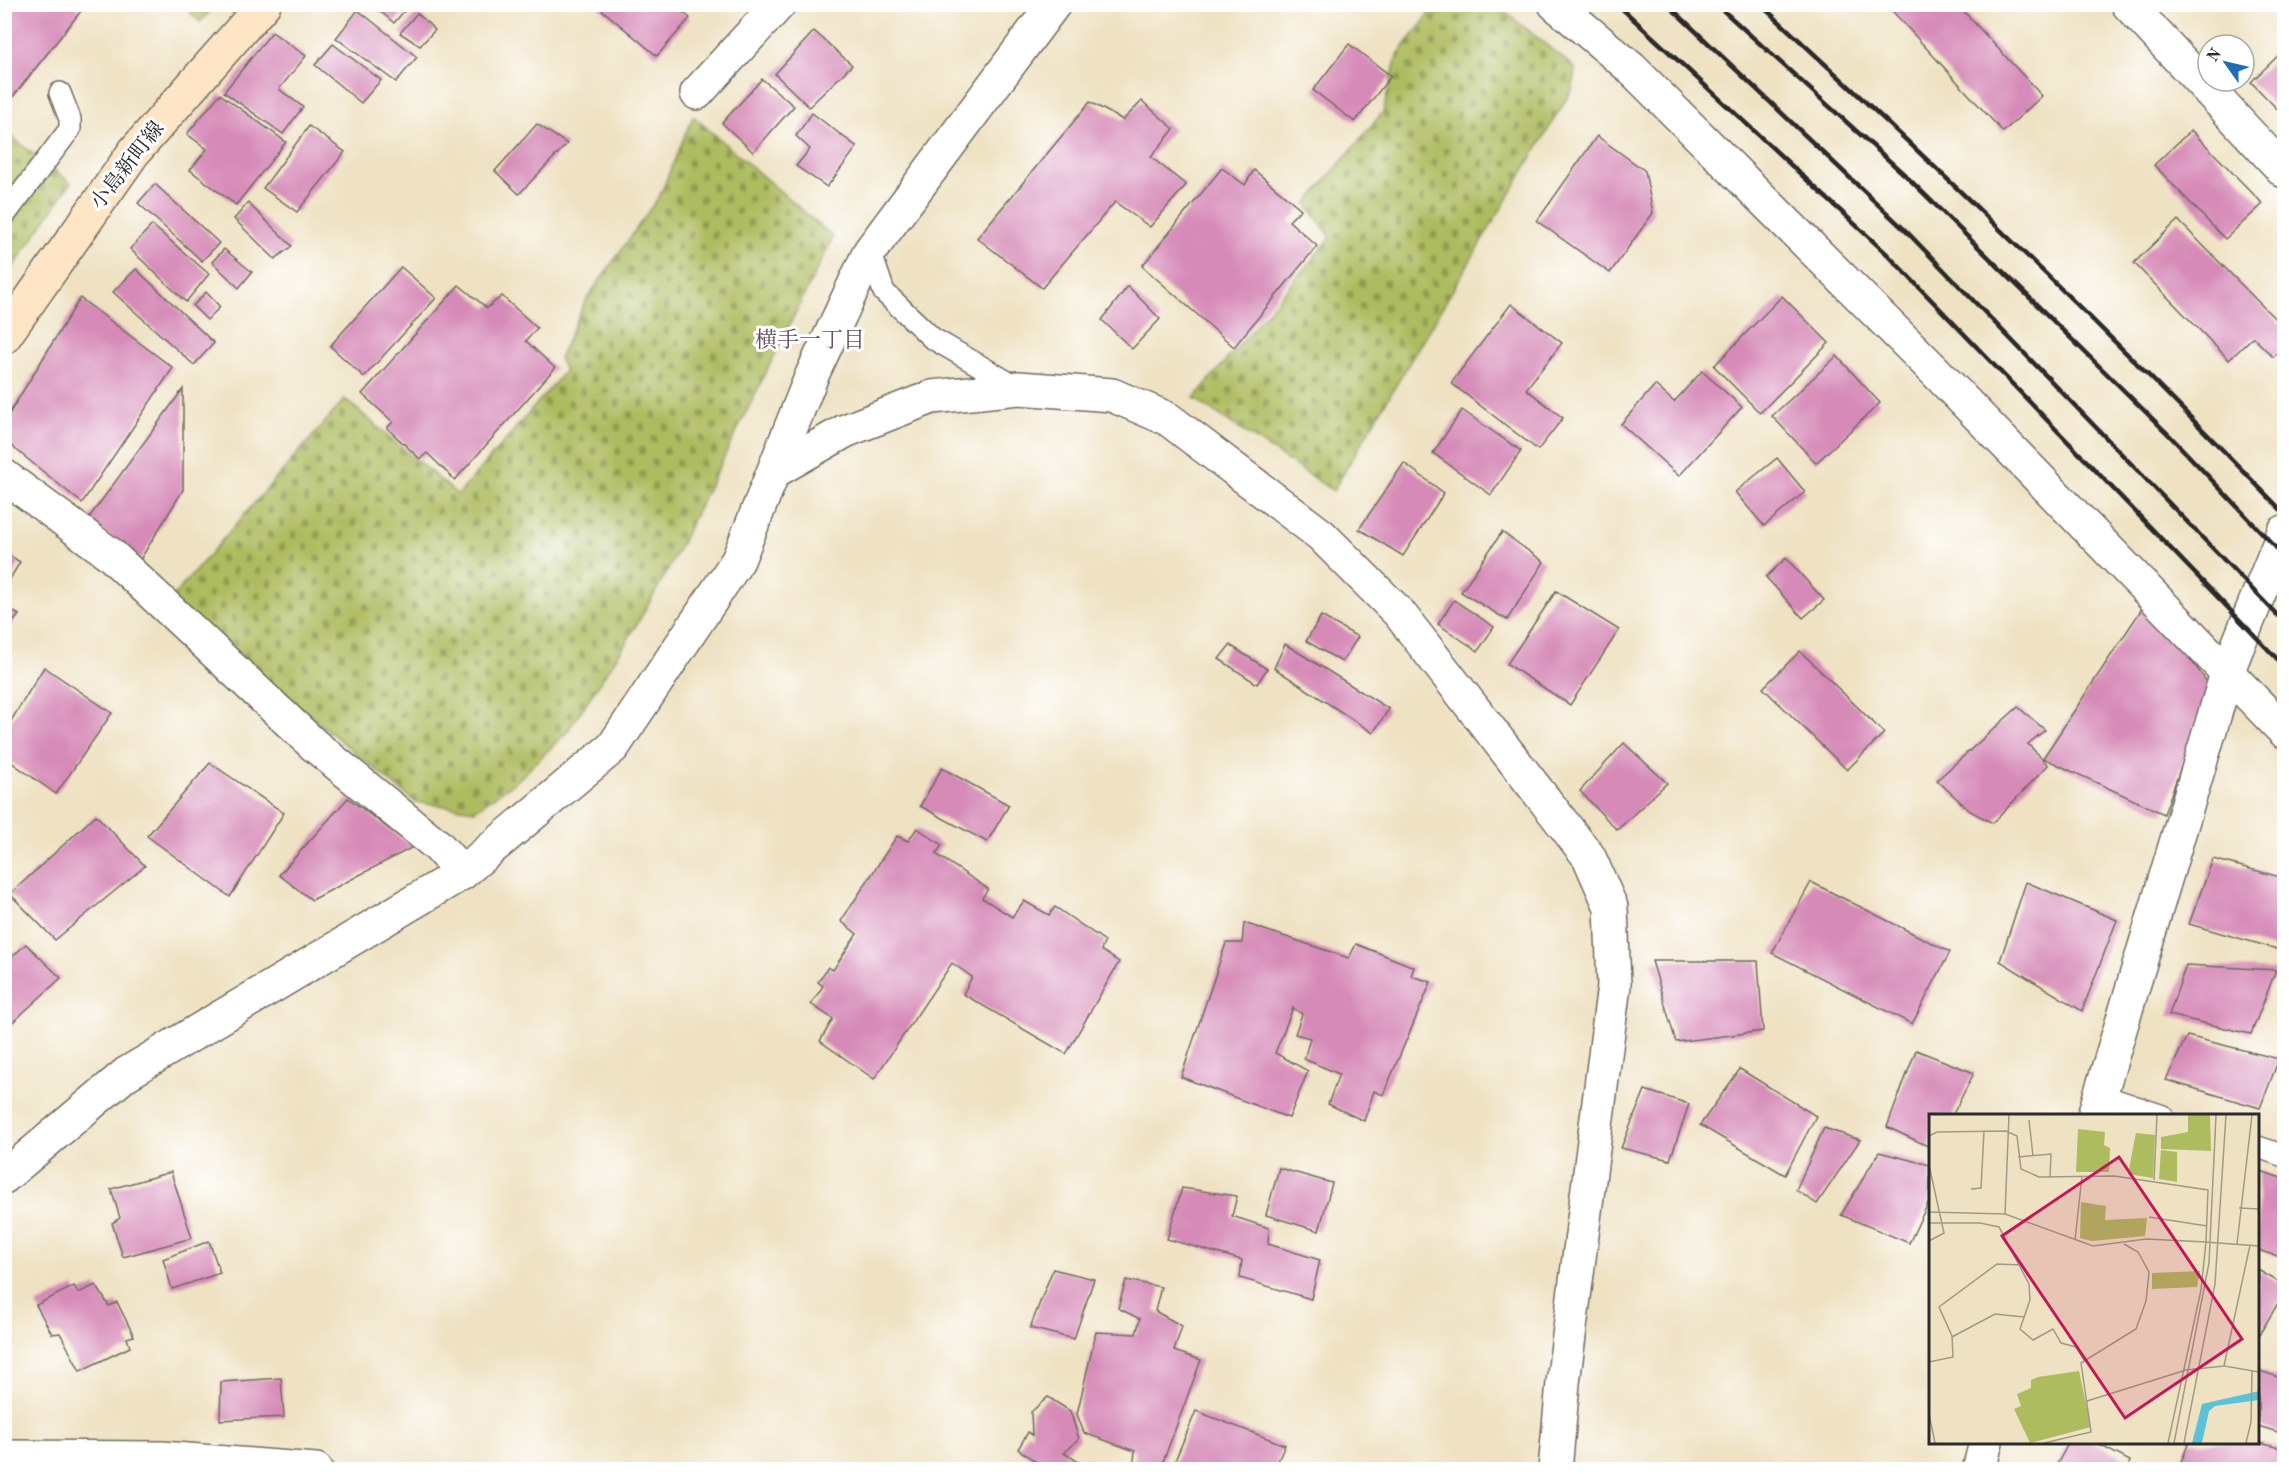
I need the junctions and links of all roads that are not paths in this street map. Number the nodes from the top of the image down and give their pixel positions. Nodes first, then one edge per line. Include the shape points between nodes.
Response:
1 (264, 4) edge
2 (779, 4) edge
3 (1054, 4) edge
4 (1555, 4) edge
5 (2128, 4) edge
6 (60, 93) dead end
7 (697, 93) dead end
8 (2284, 171) edge
9 (4, 216) edge
10 (870, 251) junction
11 (4, 337) edge
12 (1019, 388) junction
13 (775, 471) junction
14 (4, 476) edge
15 (2284, 532) edge
16 (2228, 670) junction
17 (2284, 731) edge
18 (462, 873) junction
19 (2098, 1105) edge
20 (2151, 1114) edge
21 (2259, 1147) edge
22 (2284, 1156) edge
23 (4, 1177) edge
24 (1986, 1444) edge
25 (4, 1456) edge
26 (316, 1470) edge
27 (1555, 1470) edge
28 (1979, 1470) edge

1 - 11 main road, 小島新町線 via 134,152
2 - 7 street
3 - 10 street
4 - 16 street via 1631,68
5 - 8 street
6 - 9 lane via 70,129
10 - 12 lane via 884,292 932,338
10 - 13 street via 812,375
12 - 13 street via 932,397 845,431
12 - 27 street via 1112,395 1168,419 1321,535 1399,613 1590,857 1611,907 1614,985
13 - 18 street via 738,560 613,747
14 - 18 street via 110,554 314,745 438,846
15 - 16 street
16 - 17 street
16 - 19 street
18 - 23 street via 126,1074
19 - 20 lane
21 - 22 lane
24 - 28 street
25 - 26 street via 162,1458

